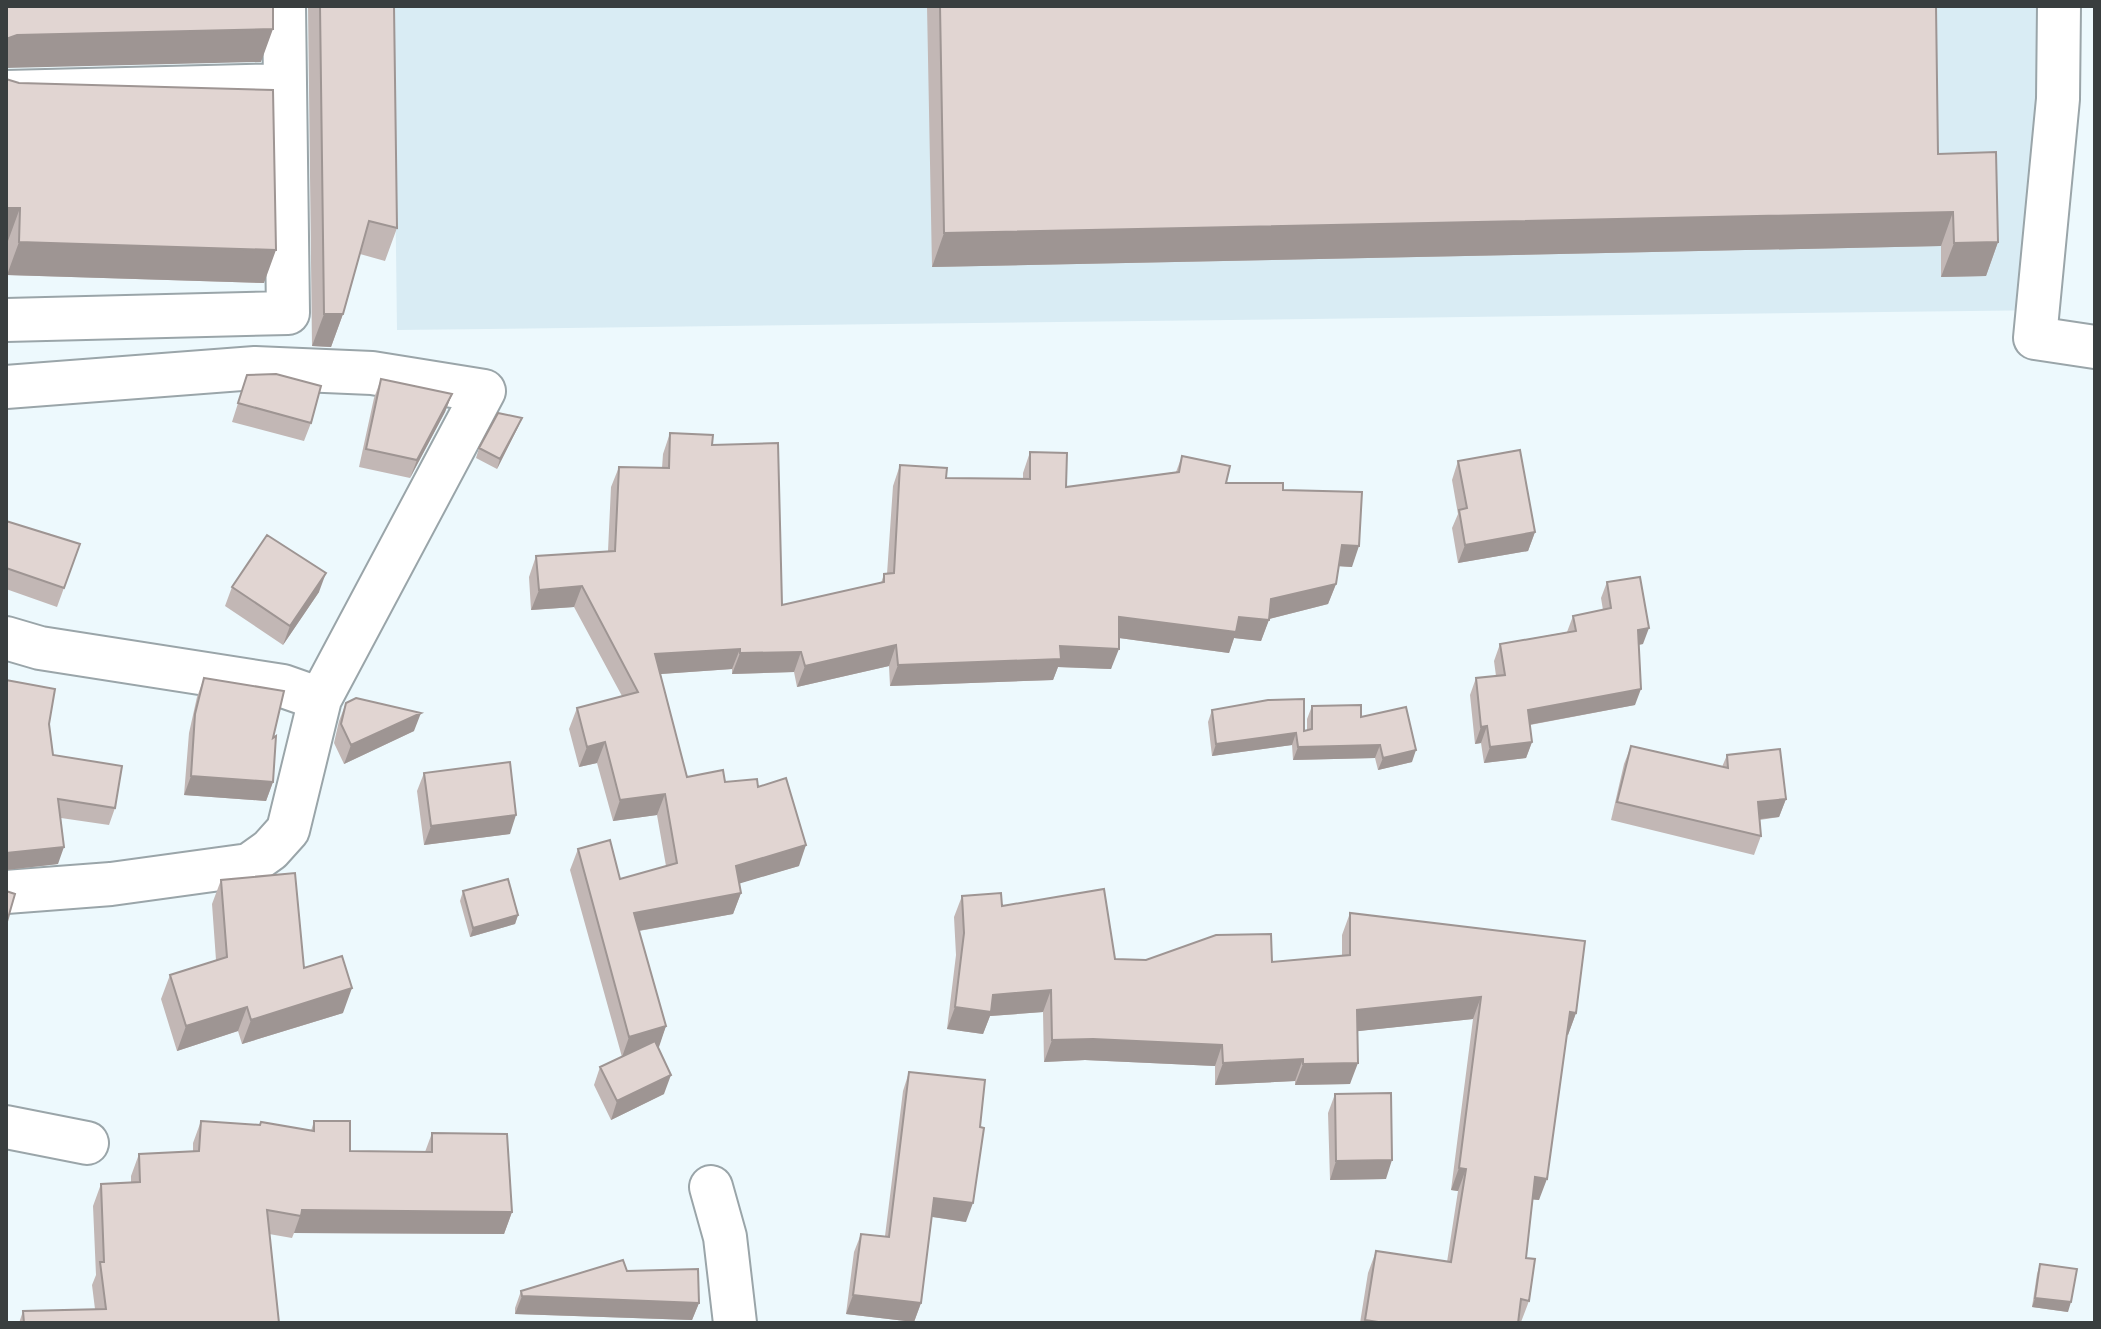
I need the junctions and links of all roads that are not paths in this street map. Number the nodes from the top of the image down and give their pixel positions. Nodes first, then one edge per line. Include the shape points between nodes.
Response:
1 (284, 6) edge
2 (2059, 6) edge
3 (285, 85) junction
4 (6, 92) edge
5 (6, 320) edge
6 (2095, 347) edge
7 (6, 387) edge
8 (6, 638) edge
9 (320, 699) junction
10 (6, 892) edge
11 (6, 1127) edge
12 (87, 1143) dead end
13 (711, 1187) dead end
14 (735, 1323) edge

1 - 3 street
2 - 6 street via 2058,99 2035,338
3 - 4 street
3 - 5 street via 288,313
7 - 9 street via 255,368 372,373 484,391
8 - 9 street via 40,648 283,686
9 - 10 street via 288,830 249,865
11 - 12 street
13 - 14 street via 725,1237

